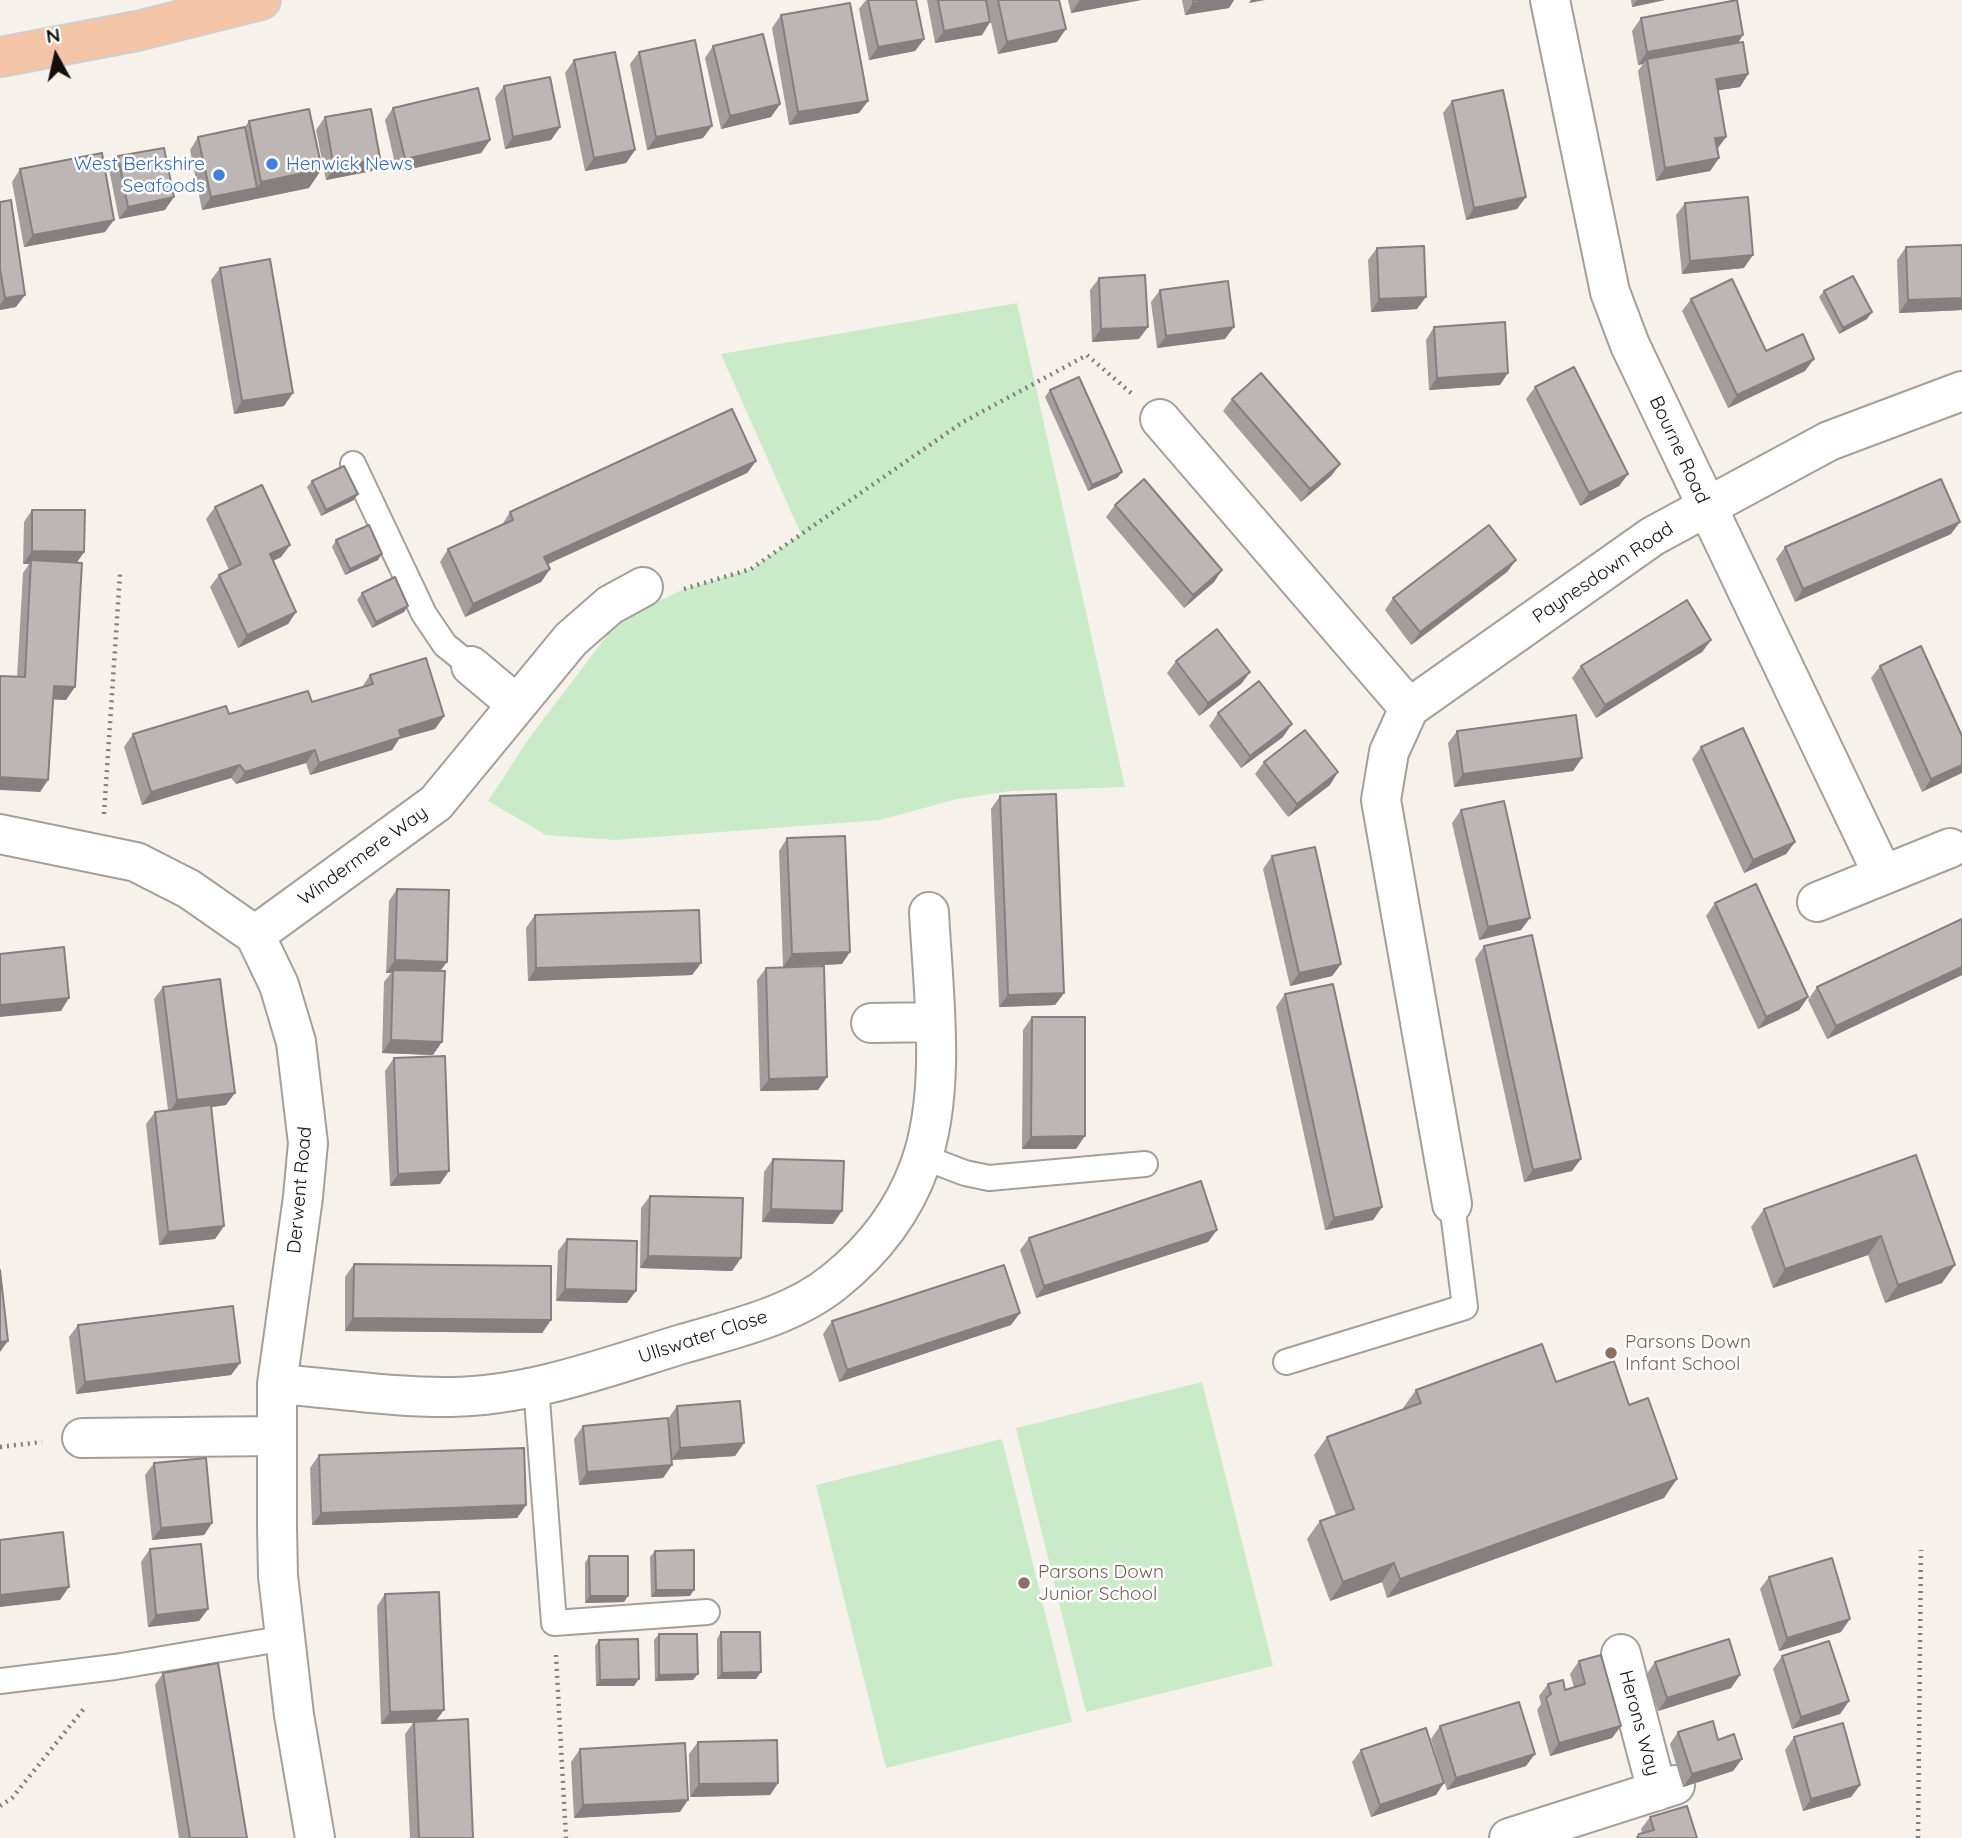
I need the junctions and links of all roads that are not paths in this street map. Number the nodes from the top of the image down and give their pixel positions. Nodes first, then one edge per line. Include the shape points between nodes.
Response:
1 (261, 0) edge
2 (1550, 0) edge
3 (0, 57) edge
4 (1962, 391) edge
5 (1160, 419) road end
6 (353, 464) dead end
7 (1706, 508) junction
8 (643, 587) road end
9 (471, 666) joint
10 (514, 703) junction
11 (1409, 708) junction
12 (0, 834) edge
13 (1950, 848) dead end
14 (1883, 875) junction
15 (1817, 902) dead end
16 (929, 912) dead end
17 (255, 935) junction
18 (934, 1021) junction
19 (871, 1023) dead end
20 (923, 1157) junction
21 (1145, 1164) dead end
22 (1452, 1205) joint
23 (1286, 1362) dead end
24 (276, 1384) junction
25 (536, 1387) junction
26 (277, 1436) junction
27 (82, 1437) dead end
28 (707, 1612) dead end
29 (286, 1638) junction
30 (1621, 1654) dead end
31 (0, 1681) edge
32 (1557, 1831) edge
33 (315, 1838) edge
34 (1509, 1838) edge

1 - 3 main road via 137,31
2 - 7 street, Bourne Road via 1610,292
4 - 7 street, Paynesdown Road via 1829,441
5 - 11 street
6 - 9 lane via 424,614 445,645
7 - 11 street, Paynesdown Road via 1653,536
7 - 14 street, Bourne Road
8 - 10 street, Windermere Way via 592,619
9 - 10 street
10 - 17 street, Windermere Way via 436,803
11 - 22 street via 1389,752 1381,800
12 - 17 street via 136,862
13 - 14 street
14 - 15 street
16 - 18 street, Ullswater Close
17 - 24 street, Derwent Road via 279,985 296,1042 307,1143
18 - 19 street
18 - 20 street, Ullswater Close via 932,1122
20 - 21 lane via 989,1178
20 - 25 street, Ullswater Close via 905,1202 886,1231 832,1284 794,1306 732,1329
22 - 23 lane via 1465,1307
24 - 25 street, Ullswater Close via 450,1397
24 - 26 street, Derwent Road
25 - 28 lane via 554,1623
26 - 27 street
26 - 29 street, Derwent Road via 278,1576
29 - 31 lane
29 - 33 street, Derwent Road
30 - 32 street, Herons Way via 1666,1788
32 - 34 street, Herons Way

